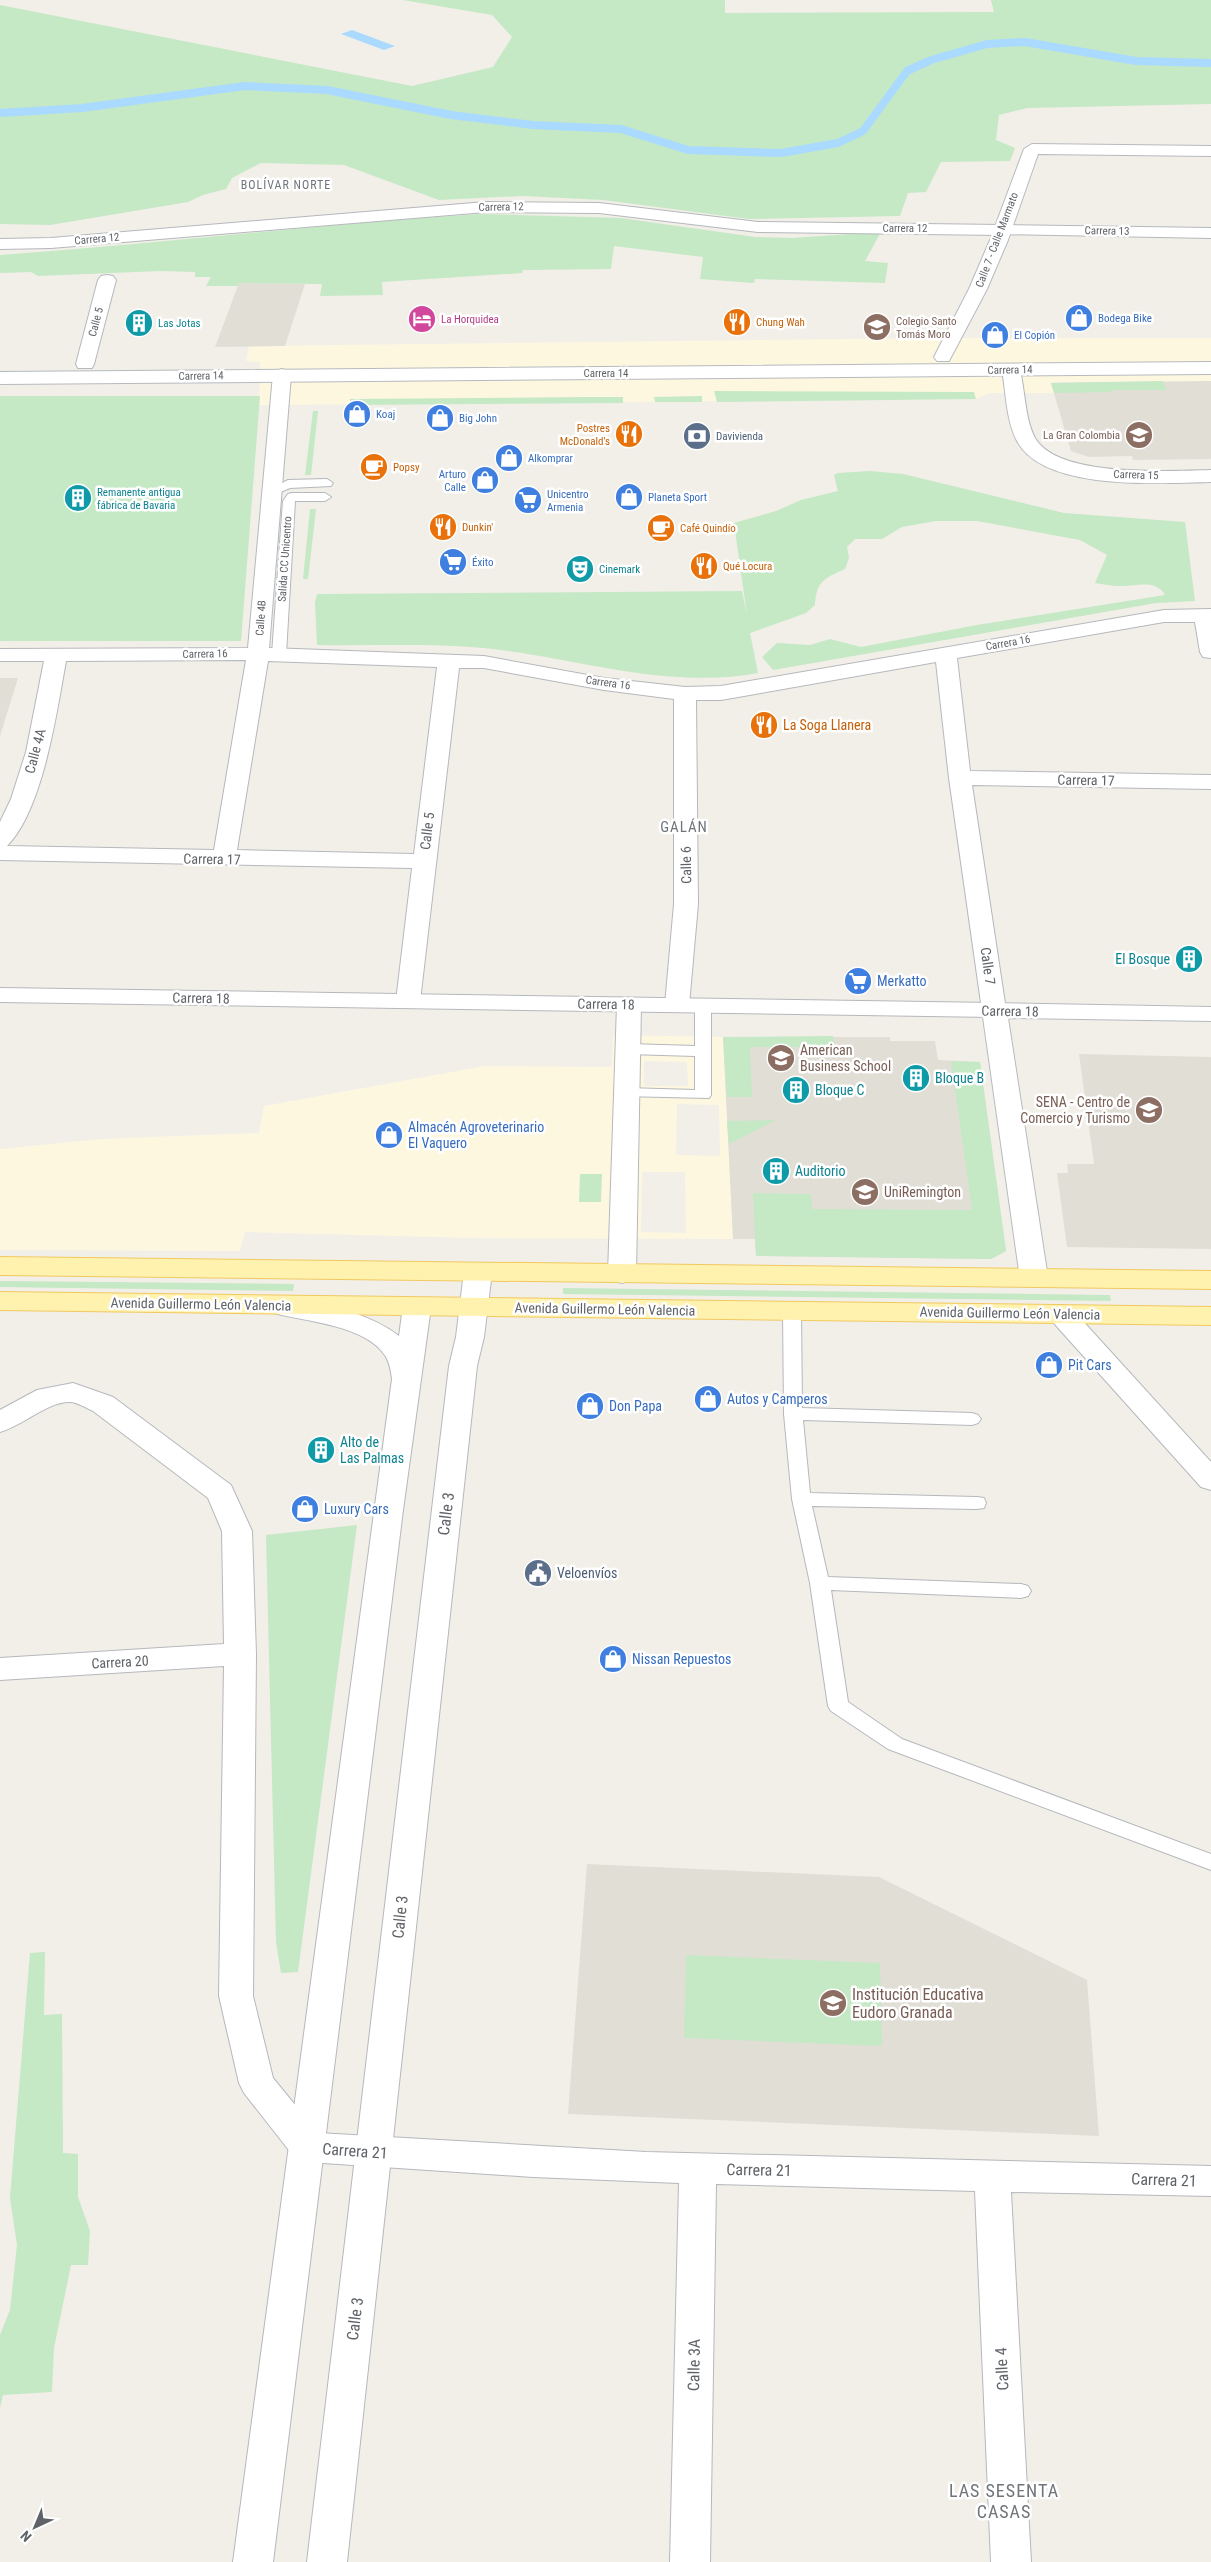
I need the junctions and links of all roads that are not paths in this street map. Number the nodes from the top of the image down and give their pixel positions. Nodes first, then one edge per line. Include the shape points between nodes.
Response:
1 (1211, 151) edge
2 (1002, 230) junction
3 (1211, 233) edge
4 (0, 244) edge
5 (107, 280) dead end
6 (1211, 354) edge
7 (943, 357) junction
8 (0, 364) edge
9 (85, 364) junction
10 (1211, 368) edge
11 (1011, 370) junction
12 (282, 376) junction
13 (0, 378) edge
14 (1211, 476) edge
15 (327, 483) dead end
16 (271, 492) junction
17 (326, 497) dead end
18 (1207, 615) edge
19 (1211, 652) edge
20 (269, 654) junction
21 (946, 654) junction
22 (0, 655) edge
23 (56, 656) junction
24 (449, 660) junction
25 (685, 694) junction
26 (960, 778) junction
27 (1211, 782) edge
28 (0, 841) edge
29 (0, 854) edge
30 (224, 859) junction
31 (424, 861) junction
32 (0, 995) edge
33 (408, 1001) junction
34 (629, 1005) junction
35 (676, 1005) junction
36 (704, 1006) junction
37 (994, 1010) junction
38 (1211, 1014) edge
39 (628, 1049) junction
40 (704, 1051) junction
41 (626, 1093) junction
42 (0, 1266) edge
43 (478, 1272) junction
44 (622, 1274) junction
45 (1034, 1278) junction
46 (1211, 1280) edge
47 (0, 1301) edge
48 (276, 1306) junction
49 (417, 1307) junction
50 (474, 1308) junction
51 (792, 1311) junction
52 (1061, 1314) junction
53 (1211, 1316) edge
54 (408, 1382) junction
55 (793, 1414) junction
56 (972, 1419) dead end
57 (0, 1422) edge
58 (1211, 1480) edge
59 (801, 1499) junction
60 (977, 1503) dead end
61 (820, 1583) junction
62 (1021, 1591) dead end
63 (240, 1654) junction
64 (0, 1669) edge
65 (1211, 1862) edge
66 (308, 2147) junction
67 (374, 2153) junction
68 (698, 2168) junction
69 (992, 2175) junction
70 (1211, 2181) edge
71 (254, 2562) edge
72 (327, 2562) edge
73 (690, 2562) edge
74 (1011, 2562) edge

1 - 2 street, Calle 7 - Calle Marmato via 1032,149
2 - 3 street, Carrera 13
2 - 4 street, Carrera 12 via 758,227 599,208 486,206 51,243
2 - 7 street, Calle 7 - Calle Marmato via 978,289
5 - 9 street, Calle 5
6 - 7 street, Carrera 14
7 - 9 street, Carrera 14
8 - 9 street, Carrera 14
10 - 11 street, Carrera 14
11 - 12 street, Carrera 14
11 - 14 street, Carrera 15 via 1026,439 1044,458 1062,465 1119,476
12 - 13 street, Carrera 14
12 - 16 street, Calle 4B
15 - 16 lane via 288,484
16 - 20 street, Calle 4B
17 - 20 lane, Salida CC Unicentro via 292,497 289,501
18 - 19 street
18 - 21 street, Carrera 16 via 1164,616
20 - 23 street, Carrera 16
20 - 24 street, Carrera 16
20 - 30 street, Calle 4B
21 - 25 street, Carrera 16 via 721,693
21 - 26 street, Calle 7
22 - 23 street, Carrera 16
23 - 28 street, Calle 4A via 39,745 14,821
24 - 25 street, Carrera 16 via 484,662 604,684
24 - 31 street, Calle 5
25 - 35 street, Calle 6 via 686,904
26 - 27 street, Carrera 17
26 - 37 street, Calle 7
29 - 30 street, Carrera 17
30 - 31 street, Carrera 17
31 - 33 street, Calle 5
32 - 33 street, Carrera 18
33 - 34 street, Carrera 18
34 - 35 street, Carrera 18
34 - 39 street
35 - 36 street, Carrera 18
36 - 37 street, Carrera 18
36 - 40 lane
37 - 38 street, Carrera 18
37 - 45 street, Calle 7
39 - 40 lane
39 - 41 street
40 - 41 lane via 704,1095
41 - 44 street
42 - 43 main road
43 - 44 main road
43 - 50 street, Calle 3
44 - 45 main road
45 - 46 main road
47 - 48 main road, Avenida Guillermo León Valencia
48 - 49 main road, Avenida Guillermo León Valencia
48 - 54 street via 325,1315 374,1332 400,1357
49 - 50 main road, Avenida Guillermo León Valencia
49 - 54 street
50 - 51 main road, Avenida Guillermo León Valencia
50 - 67 street, Calle 3 via 463,1366 430,1642
51 - 52 main road, Avenida Guillermo León Valencia
51 - 55 lane
52 - 53 main road, Avenida Guillermo León Valencia
52 - 58 street
54 - 66 street via 388,1510
55 - 56 lane
55 - 59 lane
57 - 63 street via 47,1397 73,1392 103,1404 221,1492 238,1531
59 - 60 lane
59 - 61 lane
61 - 62 lane
61 - 65 lane via 838,1706 896,1744
63 - 64 street, Carrera 20
63 - 66 street via 236,1996 257,2083
66 - 67 street, Carrera 21
66 - 71 street
67 - 68 street, Carrera 21
67 - 72 street, Calle 3
68 - 69 street, Carrera 21
68 - 73 street, Calle 3A
69 - 70 street, Carrera 21
69 - 74 street, Calle 4

